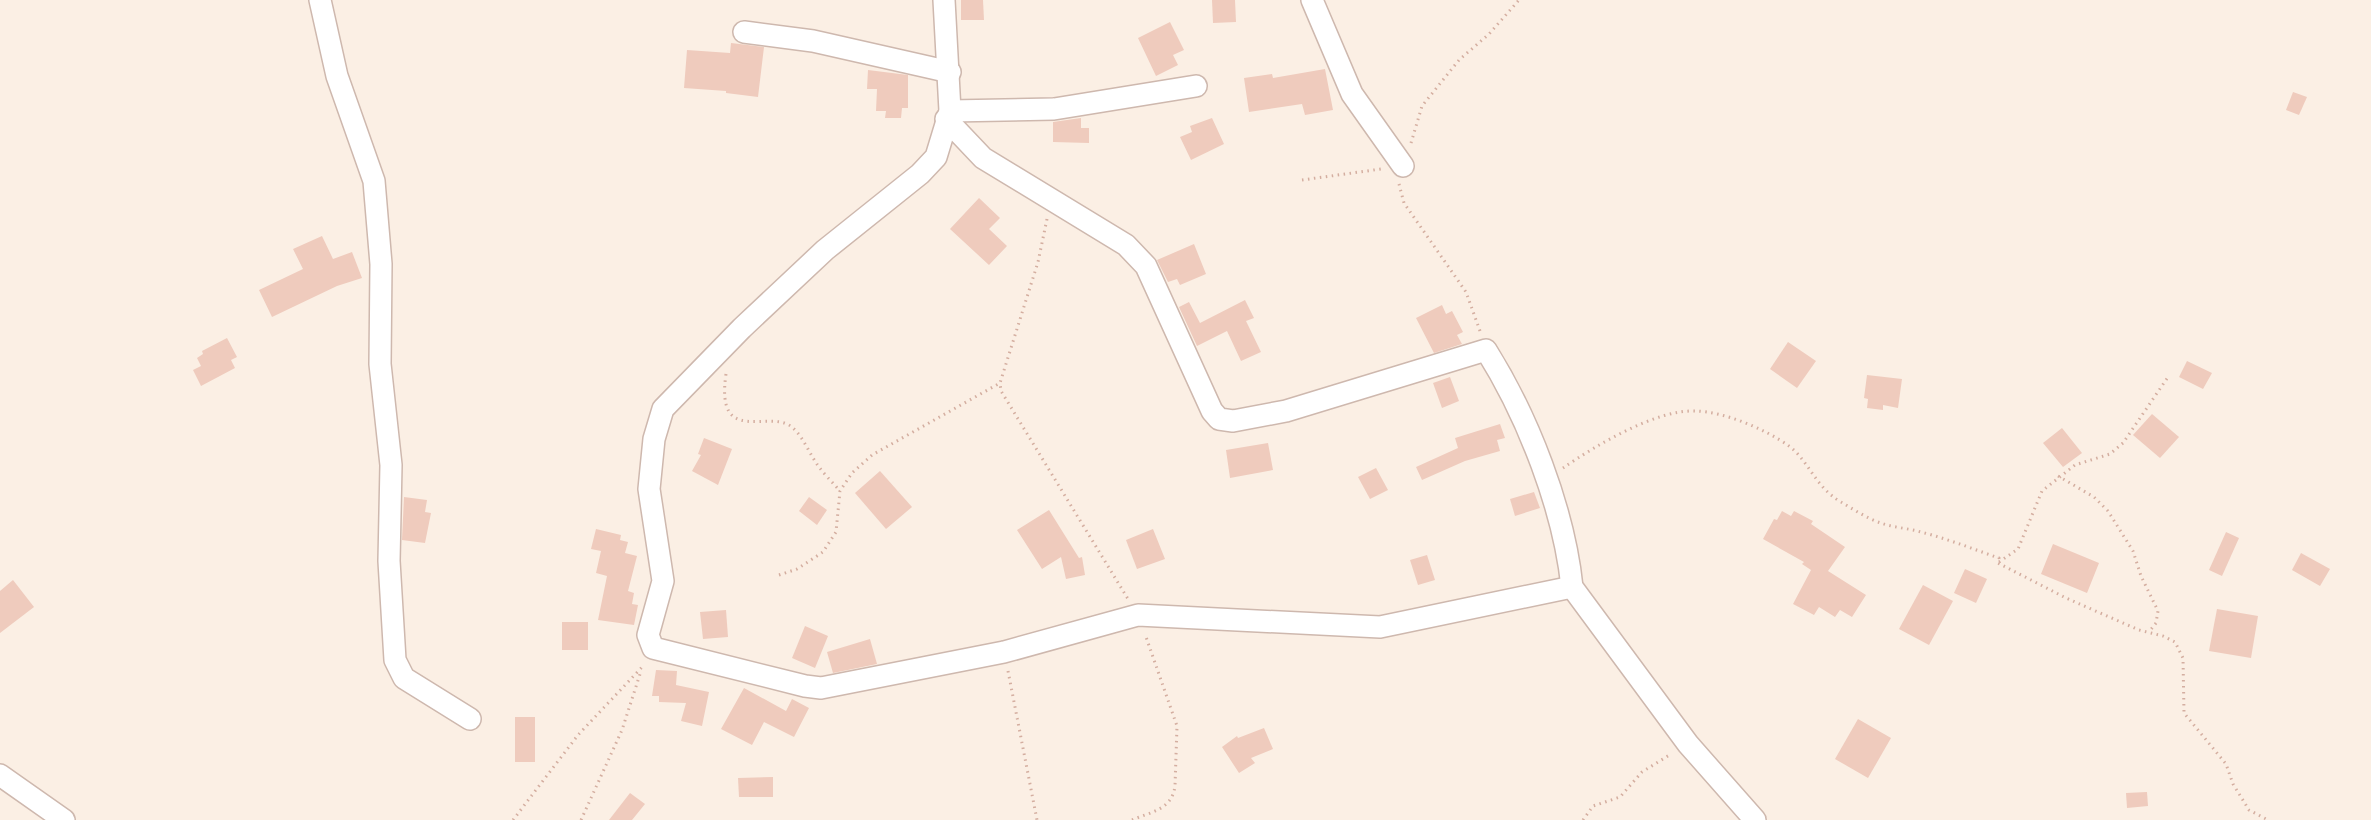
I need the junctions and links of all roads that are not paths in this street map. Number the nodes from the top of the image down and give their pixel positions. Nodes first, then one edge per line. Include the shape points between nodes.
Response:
1 (320, 0) edge
2 (944, 0) edge
3 (1312, 0) edge
4 (744, 32) dead end
5 (950, 72) junction
6 (1196, 87) dead end
7 (948, 115) junction
8 (1403, 166) road end
9 (1572, 587) junction
10 (470, 719) dead end
11 (0, 775) edge
12 (64, 820) edge
13 (1755, 820) edge

1 - 10 street via 338,76 374,181 381,264 380,364 391,465 389,561 395,660 404,678
2 - 5 street
3 - 8 street via 1352,94
4 - 5 street via 813,41
5 - 7 street
6 - 7 street via 1054,109
7 - 9 street via 983,158 1126,245 1146,266 1197,380 1219,419 1233,421 1286,411 1486,350 1507,383 1546,478 1569,558
7 - 9 street via 940,148 920,174 825,250 663,409 654,439 649,489 663,580 648,635 653,648 814,688 1004,652 1138,615 1380,627
9 - 13 street via 1688,744
11 - 12 street

